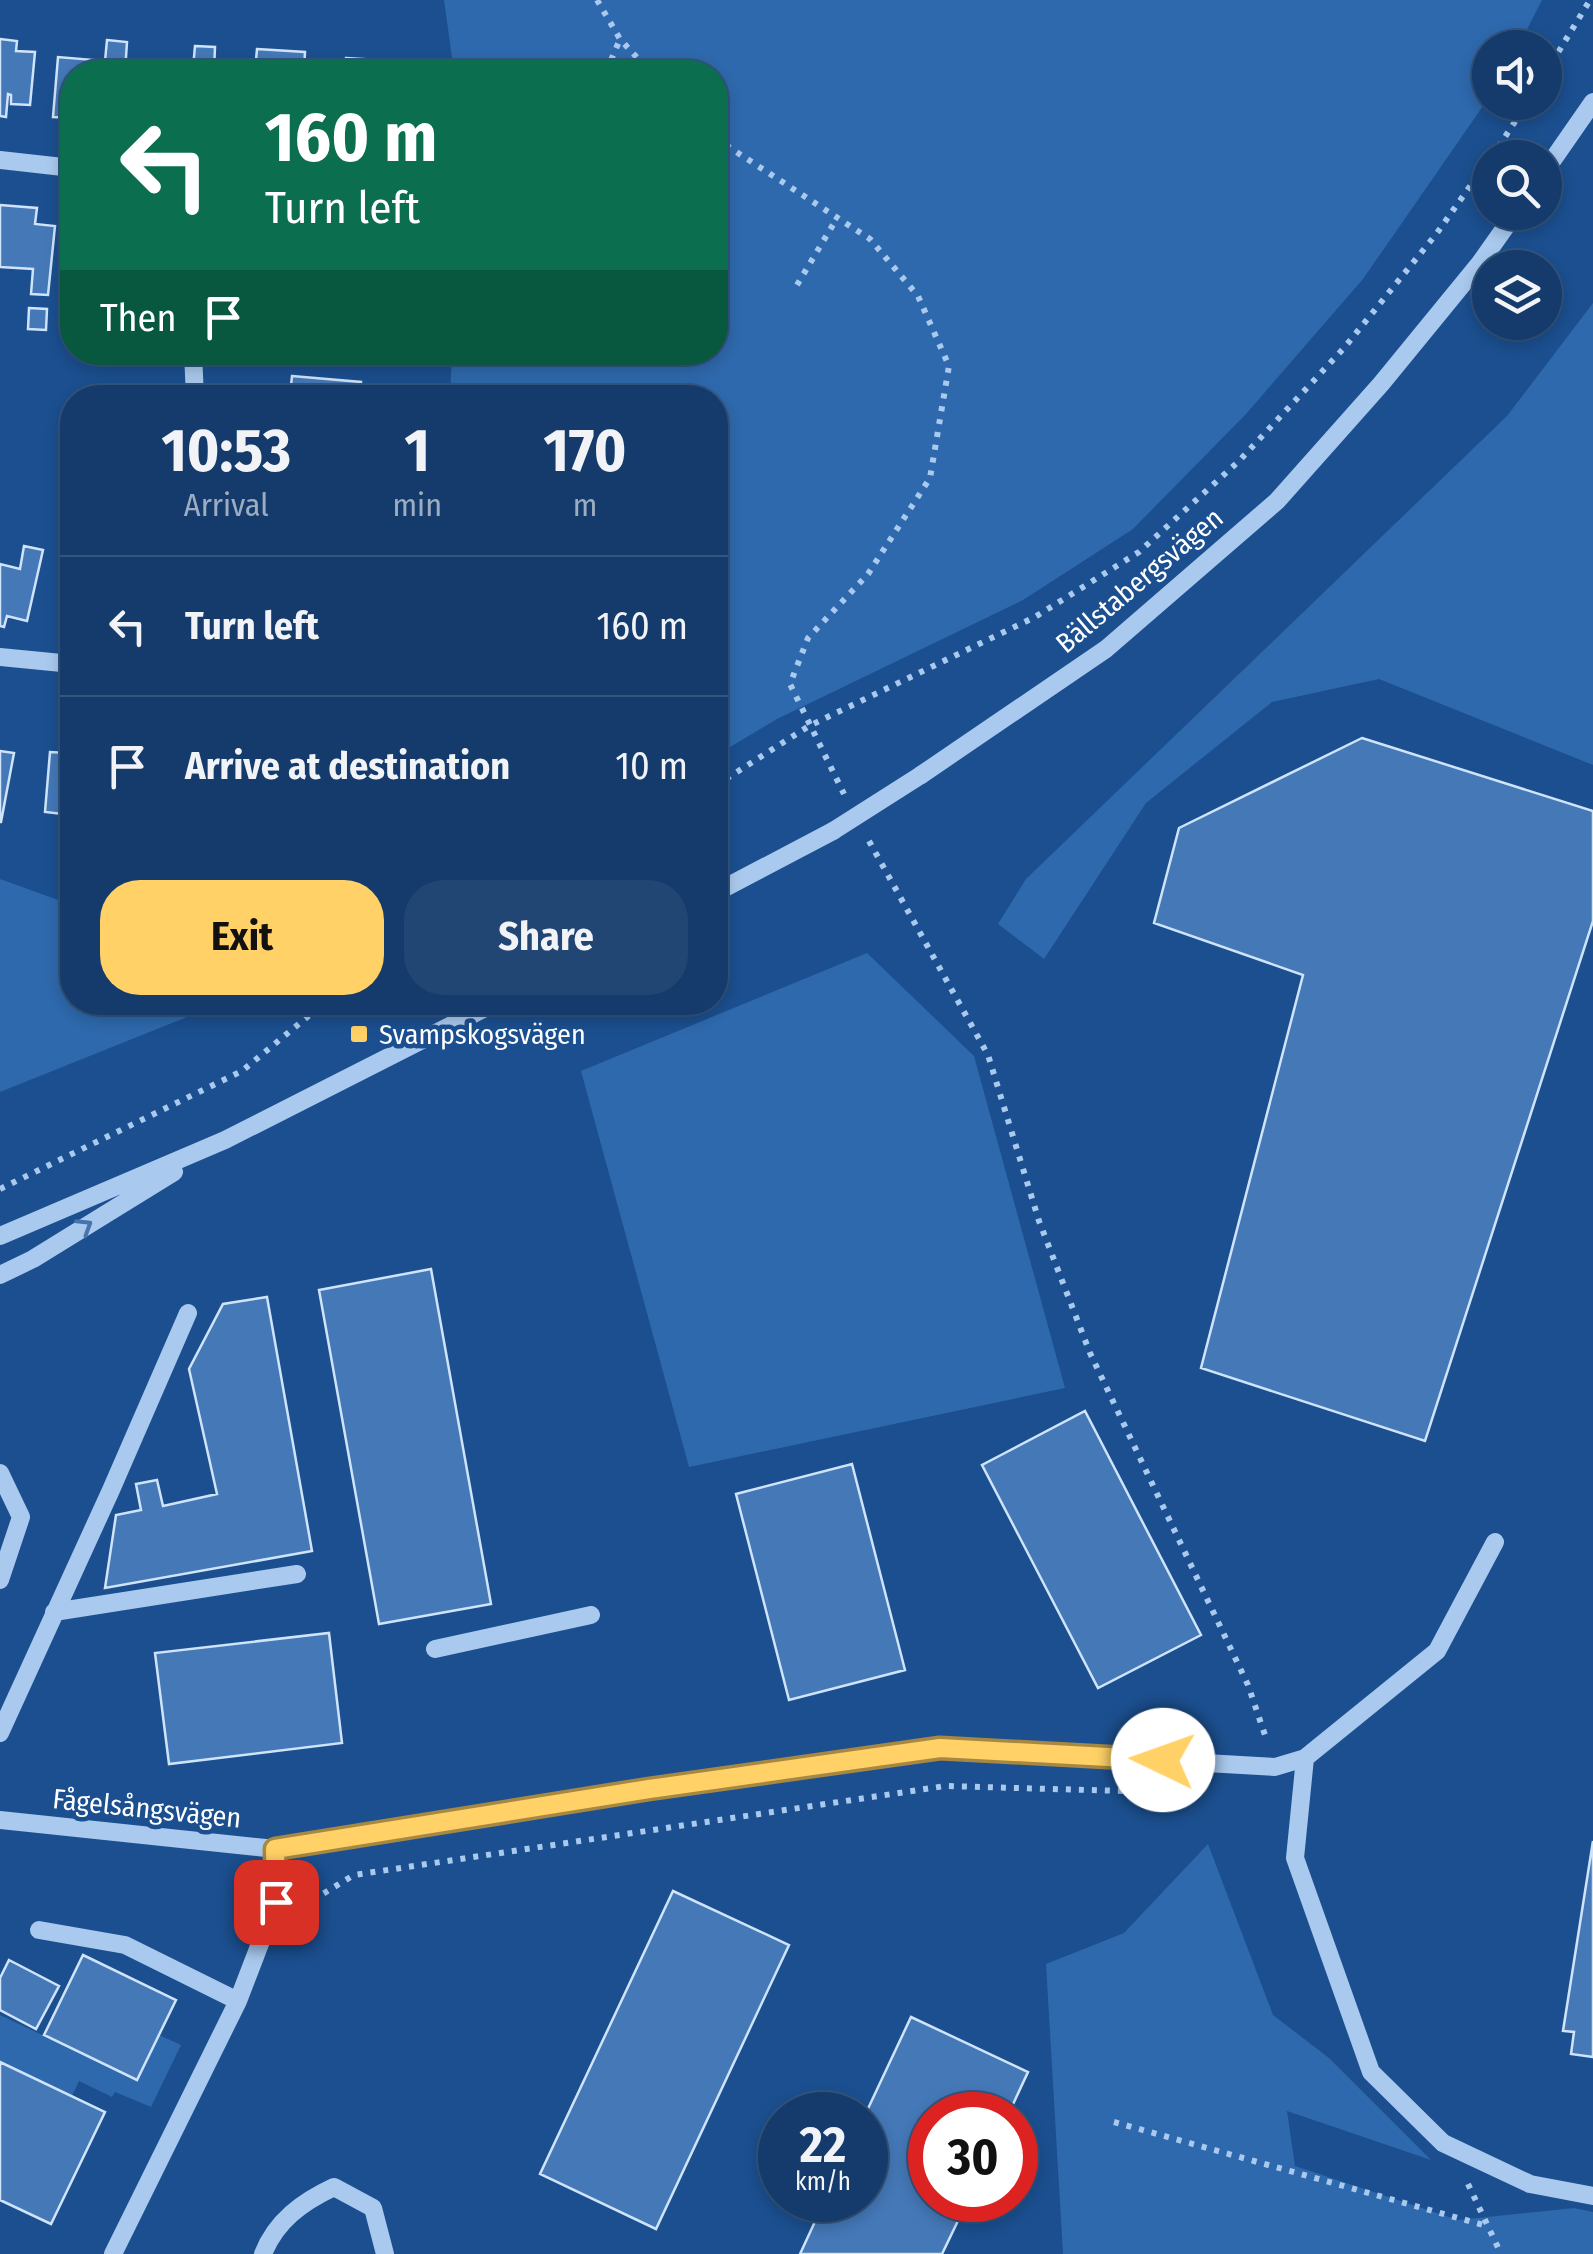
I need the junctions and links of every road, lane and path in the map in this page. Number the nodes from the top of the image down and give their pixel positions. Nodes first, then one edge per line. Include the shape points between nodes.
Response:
1 (597, 0) edge
2 (1590, 0) edge
3 (620, 39) junction
4 (1562, 46) edge
5 (611, 60) edge
6 (639, 60) edge
7 (1593, 102) edge
8 (728, 147) edge
9 (1562, 147) edge
10 (0, 160) edge
11 (60, 167) edge
12 (1472, 183) edge
13 (837, 218) junction
14 (1504, 230) edge
15 (797, 285) dead end
16 (0, 657) edge
17 (60, 663) edge
18 (808, 726) junction
19 (728, 778) edge
20 (845, 795) dead end
21 (863, 830) dead end
22 (728, 886) edge
23 (311, 1015) edge
24 (471, 1015) edge
25 (225, 1140) junction
26 (0, 1188) edge
27 (0, 1236) edge
28 (0, 1274) edge
29 (188, 1313) dead end
30 (0, 1473) edge
31 (1495, 1542) dead end
32 (297, 1574) dead end
33 (0, 1580) edge
34 (54, 1612) junction
35 (591, 1616) dead end
36 (435, 1648) dead end
37 (0, 1734) edge
38 (1304, 1758) junction
39 (1275, 1767) junction
40 (1171, 1792) dead end
41 (0, 1820) edge
42 (275, 1849) junction
43 (38, 1930) dead end
44 (295, 1936) dead end
45 (238, 2001) junction
46 (1114, 2122) dead end
47 (1465, 2176) dead end
48 (1593, 2196) edge
49 (1488, 2227) junction
50 (112, 2254) edge
51 (263, 2254) edge
52 (384, 2254) edge
53 (1501, 2254) edge

1 - 3 path
2 - 4 path
3 - 5 path
3 - 6 path
7 - 9 street
8 - 13 path
10 - 11 street
12 - 18 path via 1344,348 1239,461 1139,552 1035,617
13 - 15 path
13 - 18 path via 870,239 918,296 948,366 930,478 868,574 808,638 790,684
14 - 22 street, Bällstabergsvägen, bridge via 1394,369 1277,501 1106,648 921,775
16 - 17 street
18 - 19 path
18 - 20 path
21 - 39 path via 988,1055 1090,1352 1248,1685
23 - 26 path via 242,1071
24 - 25 street
25 - 27 street
28 -> 25 street
29 - 34 street
30 - 33 street via 22,1517
31 - 38 street, Fågelsångsvägen via 1437,1651
32 - 34 street
34 - 37 street
35 - 36 street
38 - 39 street, Fågelsångsvägen
38 - 48 street via 1295,1858 1371,2072 1443,2143 1530,2184
39 - 42 street, Fågelsångsvägen via 940,1748
40 - 44 path via 945,1786 354,1875 312,1901
41 - 42 street, Fågelsångsvägen
42 - 45 street via 276,1902
43 - 45 street via 125,1945
45 - 50 street
46 - 49 path
47 - 49 path
49 - 53 path
51 - 52 street via 270,2236 304,2201 334,2187 373,2208

